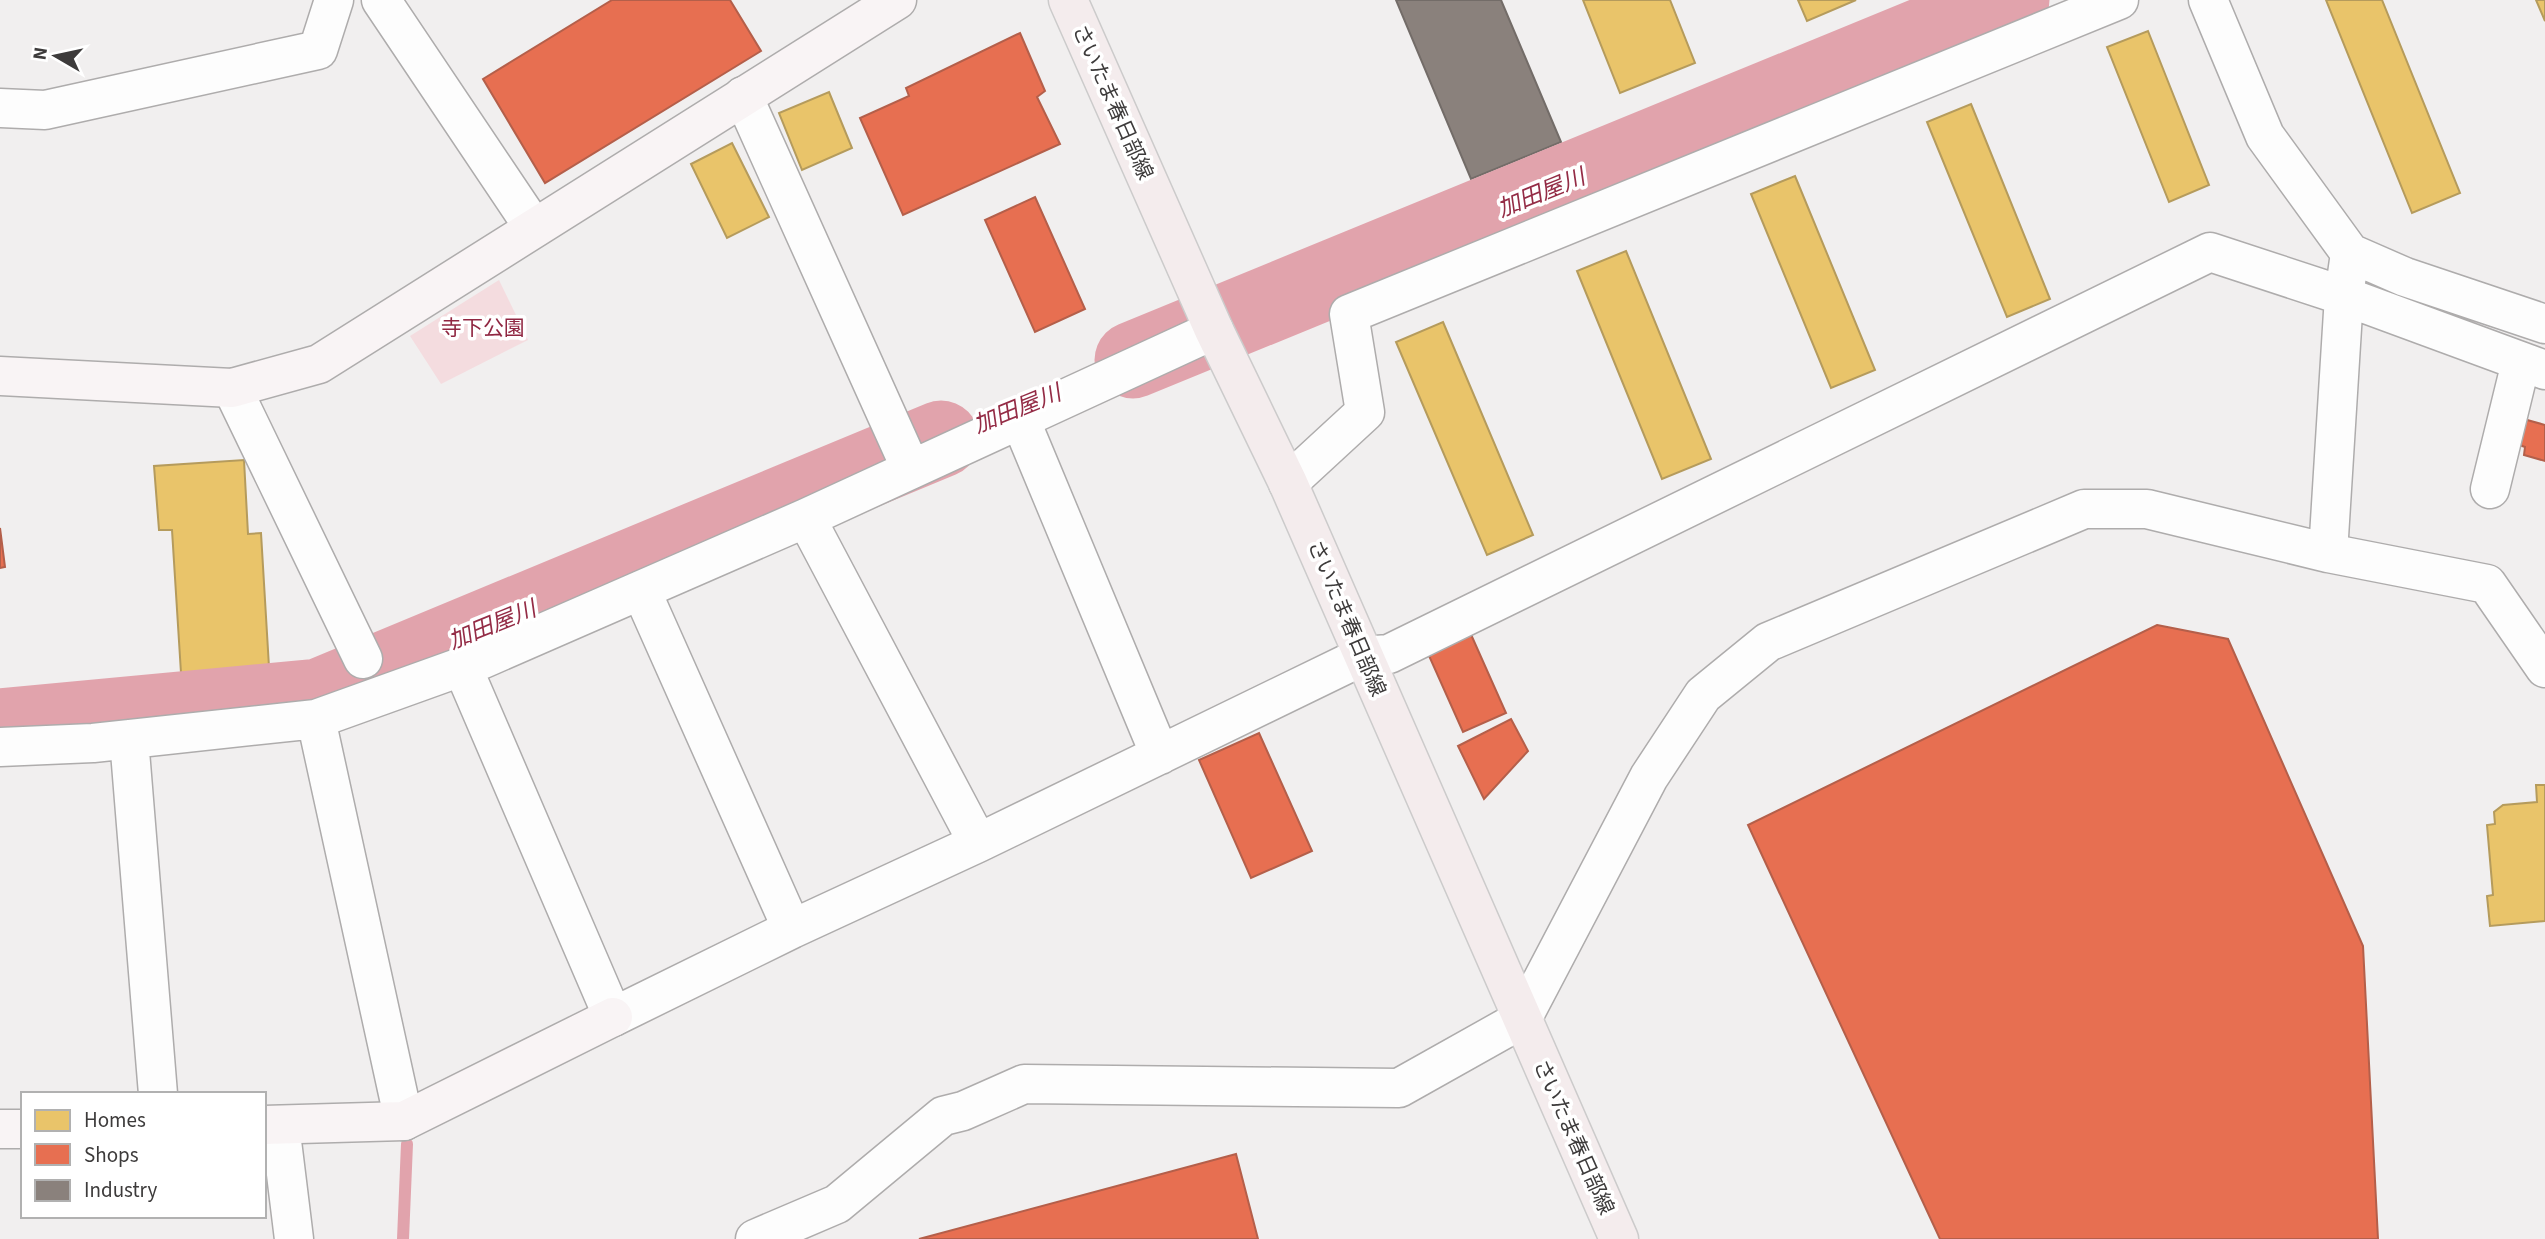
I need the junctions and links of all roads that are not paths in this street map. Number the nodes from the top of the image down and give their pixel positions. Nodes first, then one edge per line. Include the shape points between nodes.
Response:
1 (334, 0) edge
2 (381, 0) edge
3 (897, 0) edge
4 (1068, 0) edge
5 (2119, 0) edge
6 (2208, 0) edge
7 (743, 96) junction
8 (0, 108) edge
9 (534, 228) junction
10 (2350, 253) junction
11 (2344, 296) junction
12 (2545, 324) edge
13 (1214, 330) junction
14 (2533, 366) edge
15 (0, 376) edge
16 (232, 388) junction
17 (1020, 419) junction
18 (911, 469) junction
19 (1288, 483) junction
20 (2490, 489) dead end
21 (806, 518) junction
22 (2328, 553) junction
23 (641, 590) junction
24 (1363, 656) junction
25 (363, 659) dead end
26 (462, 666) junction
27 (2545, 668) edge
28 (316, 719) junction
29 (129, 739) junction
30 (0, 747) edge
31 (1160, 755) junction
32 (978, 844) junction
33 (792, 929) junction
34 (613, 1017) junction
35 (1522, 1019) junction
36 (158, 1092) edge
37 (404, 1121) junction
38 (272, 1125) edge
39 (0, 1129) edge
40 (21, 1129) edge
41 (294, 1239) edge
42 (755, 1239) edge
43 (1619, 1239) edge

1 - 8 street via 318,50 45,110
2 - 9 street
3 - 7 street
4 - 13 main road, さいたま春日部線
5 - 19 street via 1349,314 1365,412
6 - 10 street via 2265,136
7 - 9 street
7 - 18 street
9 - 16 street via 319,364
10 - 11 street
10 - 12 street via 2405,277
11 - 14 street
11 - 22 street
11 - 24 street via 2210,252 1389,654
13 - 17 street
13 - 19 main road, さいたま春日部線
14 - 20 street
15 - 16 street
16 - 25 street
17 - 18 street
17 - 31 street
18 - 21 street
19 - 24 main road, さいたま春日部線
21 - 23 street
21 - 32 street
22 - 27 street via 2487,584
22 - 35 street via 2147,509 2084,509 1768,642 1703,695 1649,778
23 - 26 street
23 - 33 street
24 - 31 street
24 - 35 main road, さいたま春日部線
26 - 28 street
26 - 34 street
28 - 29 street
28 - 37 street
29 - 30 street
29 - 36 street
31 - 32 street
32 - 33 street
33 - 34 street
34 - 37 street
35 - 42 street via 1399,1088 1024,1084 943,1116 837,1204
35 - 43 main road, さいたま春日部線
37 - 38 street
38 - 41 street
39 - 40 street

